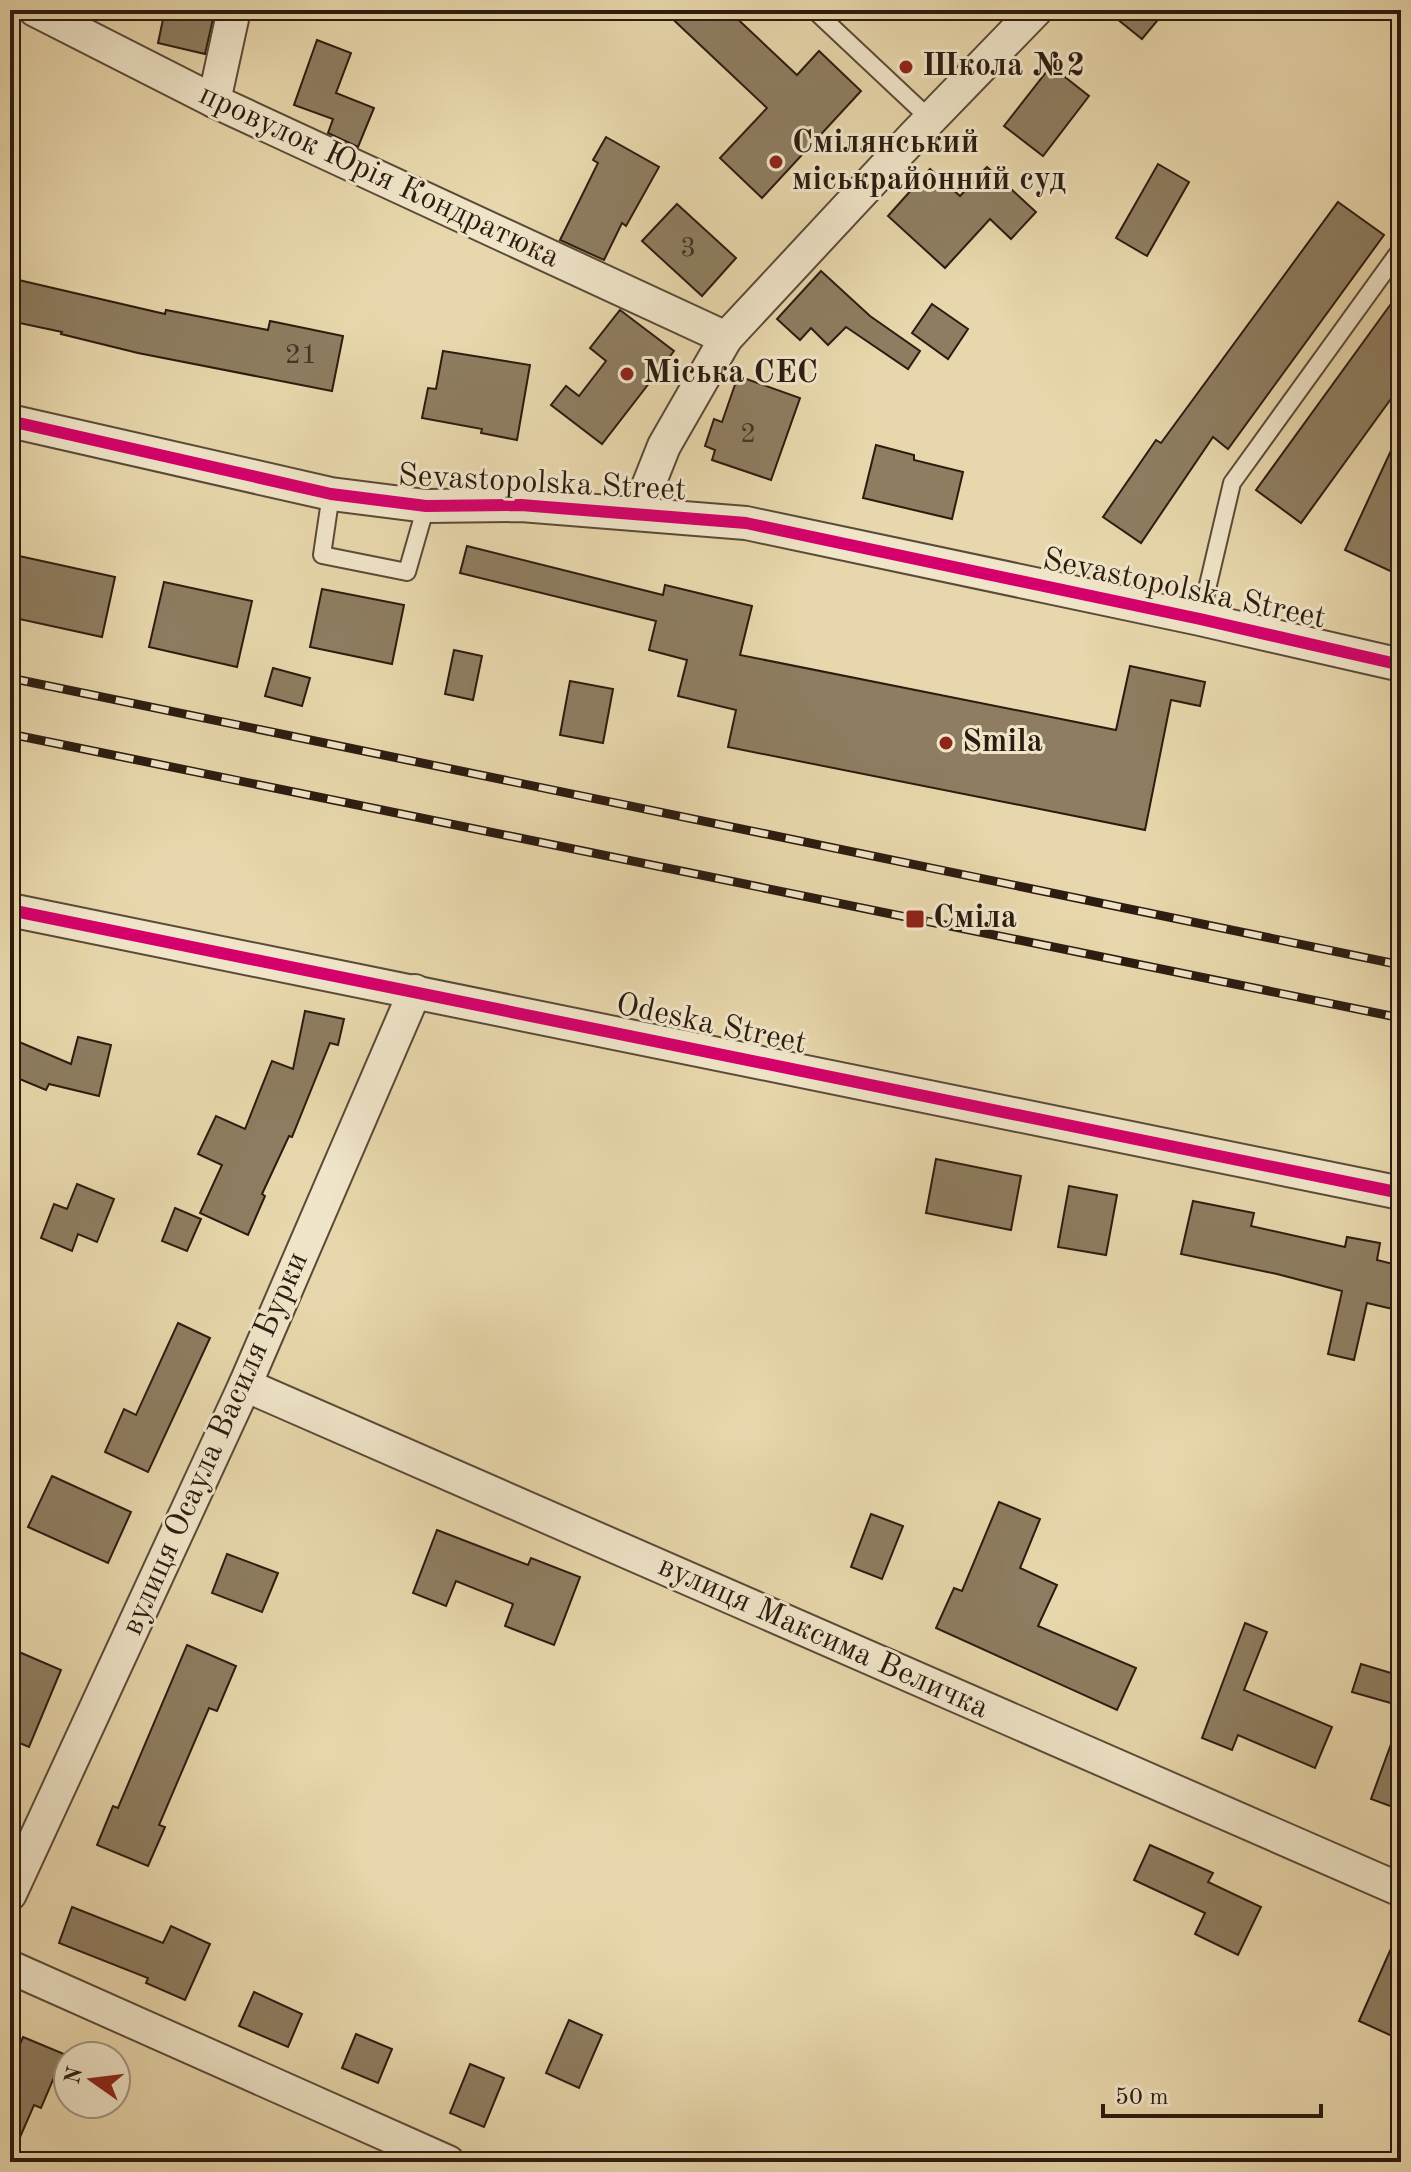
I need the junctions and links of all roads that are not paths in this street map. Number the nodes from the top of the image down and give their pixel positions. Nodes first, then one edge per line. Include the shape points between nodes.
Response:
1 (35, 10) edge
2 (234, 10) edge
3 (814, 10) edge
4 (1036, 10) edge
5 (214, 101) junction
6 (930, 119) junction
7 (1401, 249) edge
8 (726, 338) junction
9 (10, 421) edge
10 (331, 494) junction
11 (426, 506) junction
12 (637, 514) junction
13 (1200, 619) junction
14 (1401, 665) edge
15 (10, 910) edge
16 (415, 991) junction
17 (1401, 1193) edge
18 (245, 1385) junction
19 (1401, 1890) edge
20 (10, 1894) edge
21 (10, 1967) edge
22 (448, 2162) edge

1 - 5 street, провулок Юрія Кондратюка
2 - 5 street
3 - 6 lane
4 - 6 street
5 - 8 street, провулок Юрія Кондратюка
6 - 8 street
7 - 13 lane via 1232,483
8 - 12 street via 664,446
9 - 10 street, Sevastopolska Street
10 - 11 street, Sevastopolska Street
10 - 11 lane via 322,555 407,572
11 - 12 street, Sevastopolska Street via 521,505
12 - 13 street, Sevastopolska Street via 746,523
13 - 14 street, Sevastopolska Street
15 - 16 street, Odeska Street
16 - 17 street, Odeska Street
16 - 18 street, вулиця Осаула Василя Бурки
18 - 19 street, вулиця Максима Величка
18 - 20 street, вулиця Осаула Василя Бурки
21 - 22 street

